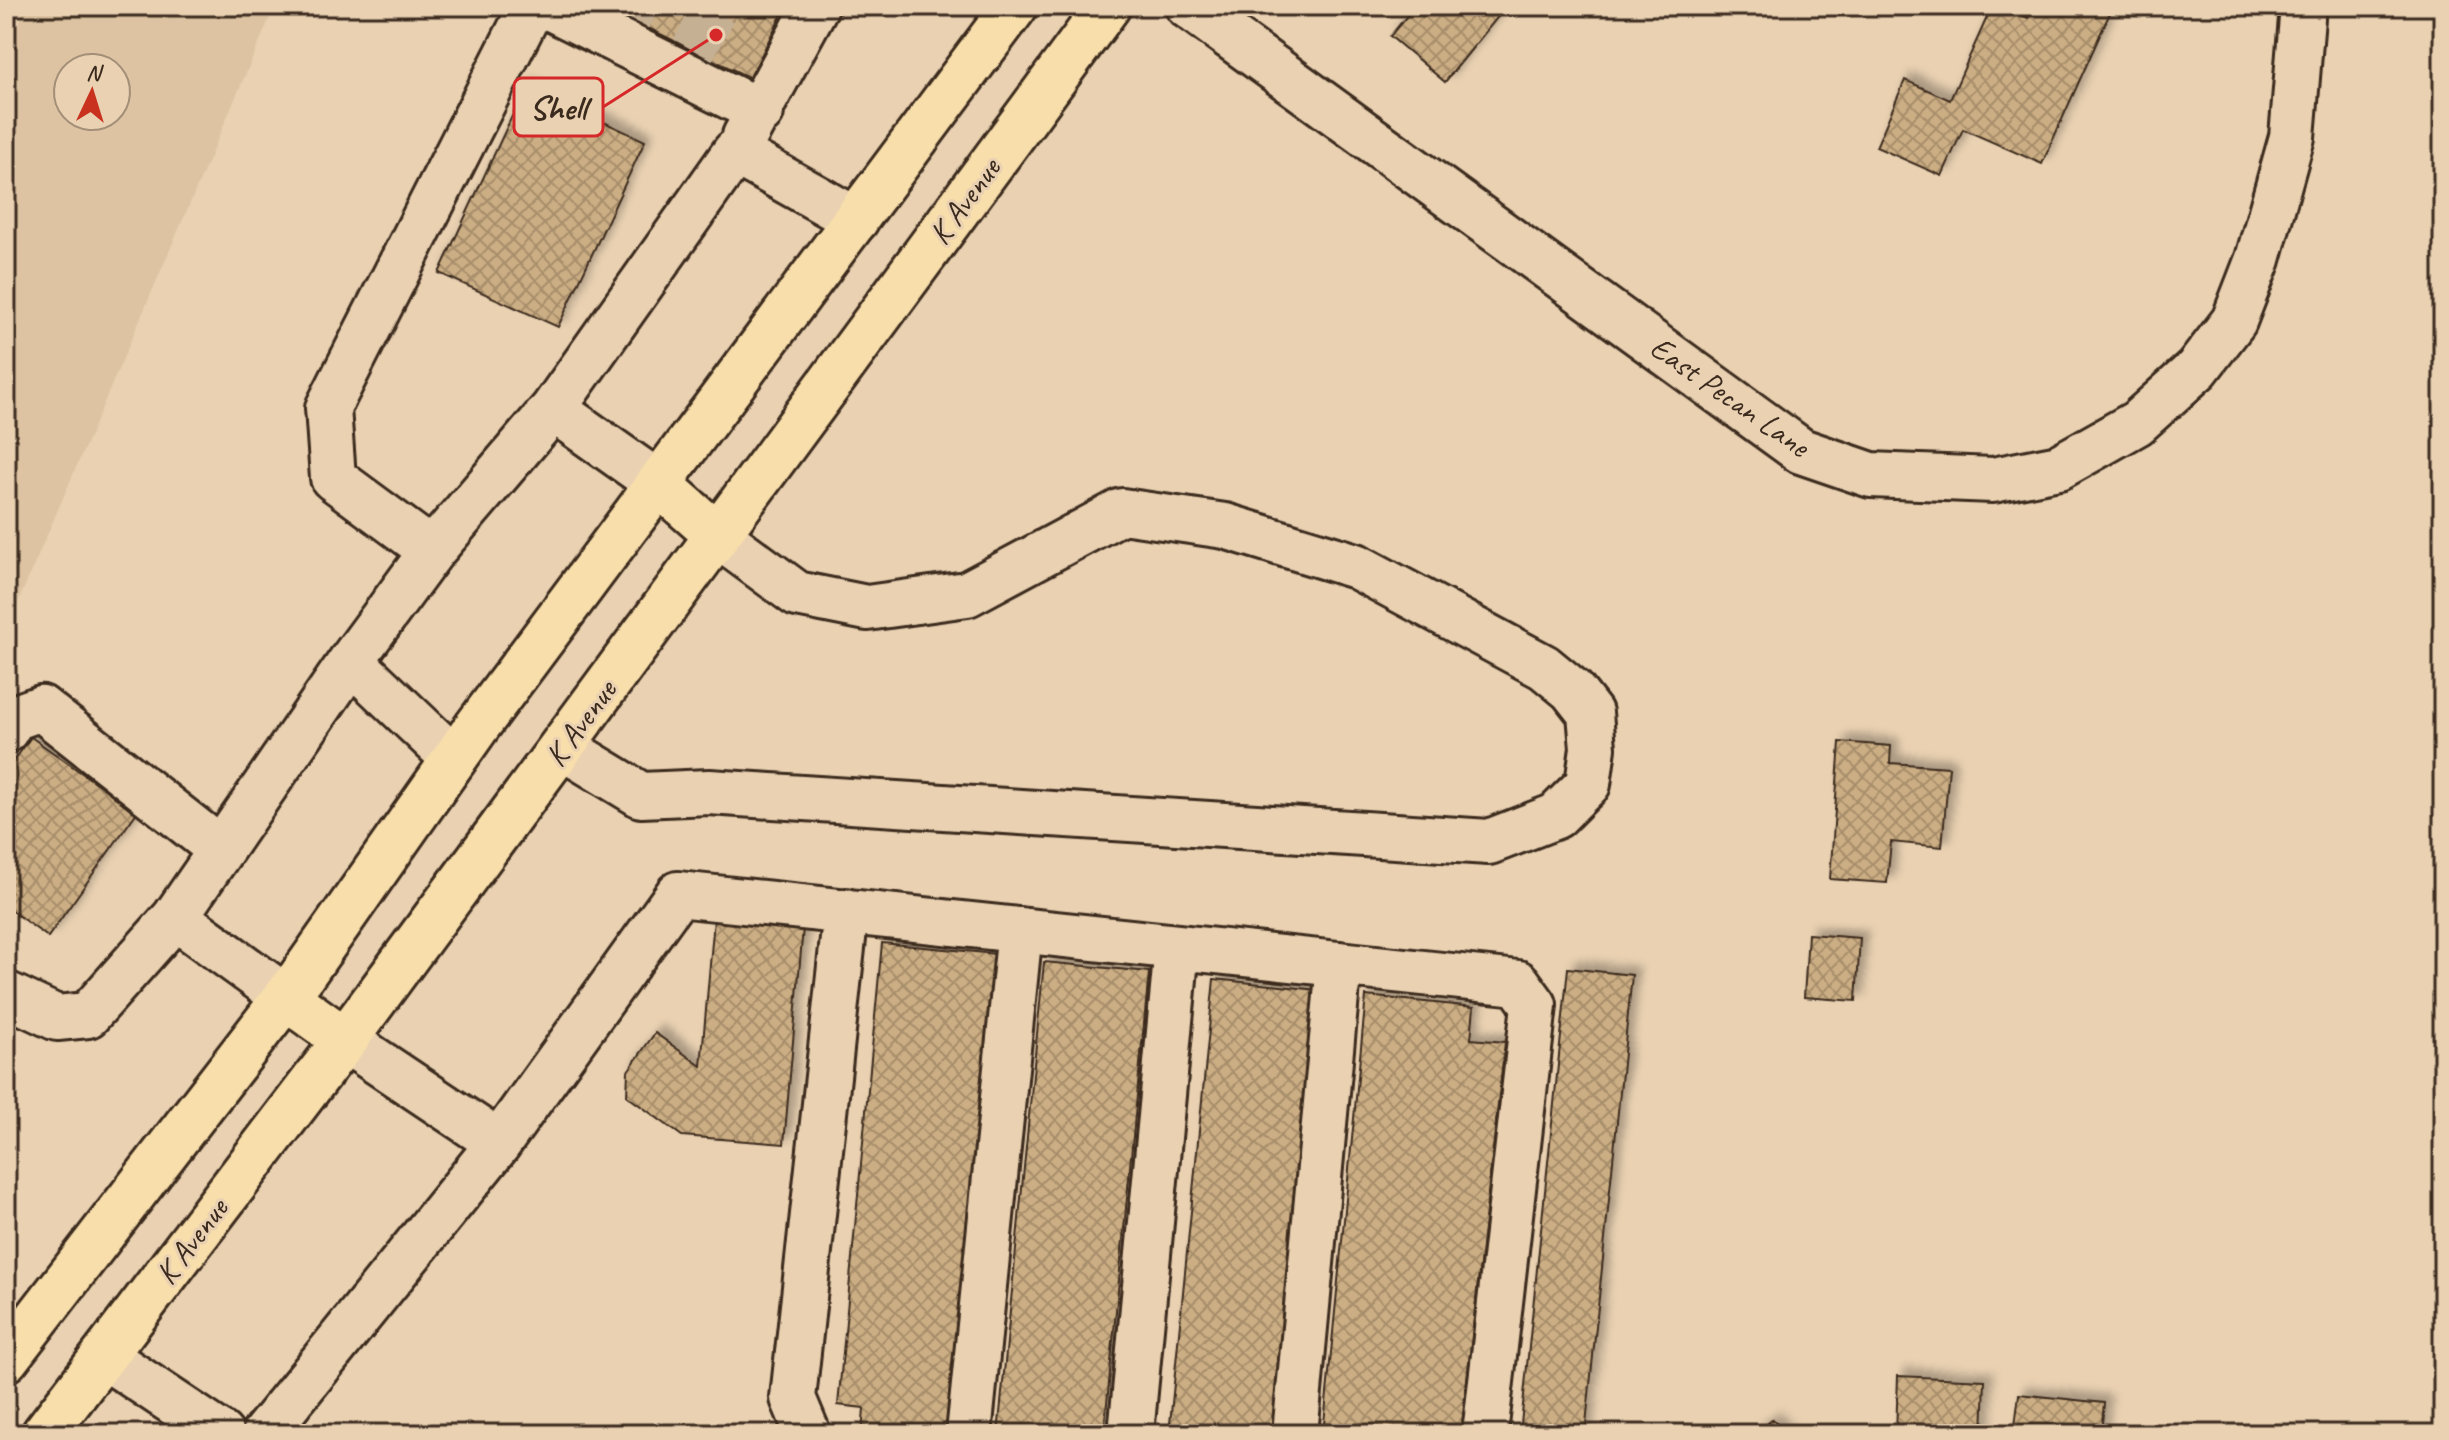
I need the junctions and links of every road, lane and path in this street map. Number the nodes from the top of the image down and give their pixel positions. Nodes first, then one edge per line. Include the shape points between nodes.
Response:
1 (532, 6) edge
2 (547, 6) edge
3 (816, 6) edge
4 (1015, 6) edge
5 (1108, 6) edge
6 (1188, 6) edge
7 (2303, 6) edge
8 (761, 112) junction
9 (735, 152) junction
10 (856, 220) junction
11 (553, 409) junction
12 (659, 484) junction
13 (717, 535) junction
14 (432, 551) junction
15 (351, 661) junction
16 (6, 730) edge
17 (562, 747) junction
18 (454, 759) junction
19 (221, 850) junction
20 (846, 911) junction
21 (175, 917) junction
22 (1020, 930) junction
23 (1177, 947) junction
24 (1339, 964) junction
25 (6, 994) edge
26 (285, 997) junction
27 (345, 1040) junction
28 (499, 1143) junction
29 (104, 1356) junction
30 (6, 1359) edge
31 (44, 1434) edge
32 (221, 1434) edge
33 (264, 1434) edge
34 (808, 1434) edge
35 (969, 1434) edge
36 (1131, 1434) edge
37 (1295, 1434) edge
38 (1485, 1434) edge

1 - 14 street via 328,408 333,478
2 - 8 street via 623,30 688,61
3 - 8 street
4 - 10 main road
5 - 13 main road, K Avenue
6 - 7 street, East Pecan Lane via 1801,451 1871,475 1973,482 2059,467 2137,423 2197,369 2234,321 2258,259 2292,137
8 - 9 street
9 - 10 street
9 - 11 street
10 - 12 main road
11 - 12 street
11 - 14 street
12 - 13 main road
12 - 18 main road
13 - 17 main road, K Avenue
13 - 17 street via 797,594 867,608 967,594 1122,511 1225,526 1356,566 1544,667 1590,713 1588,784 1556,816 1489,842 709,792 641,795
14 - 15 street
15 - 18 street
15 - 19 street
16 - 19 street via 13,718 41,708
17 - 27 main road, K Avenue
18 - 26 main road
19 - 21 street
20 - 22 street
20 - 28 street via 678,894
20 - 34 street via 793,1398
21 - 25 street via 88,1015 57,1018
21 - 26 street
22 - 23 street
22 - 35 street
23 - 24 street
23 - 36 street
24 - 37 street
24 - 38 street via 1518,983 1534,1005
26 - 27 main road
26 - 30 main road
27 - 28 street
27 - 29 main road, K Avenue
28 - 33 street
29 - 31 main road, K Avenue
29 - 32 street

